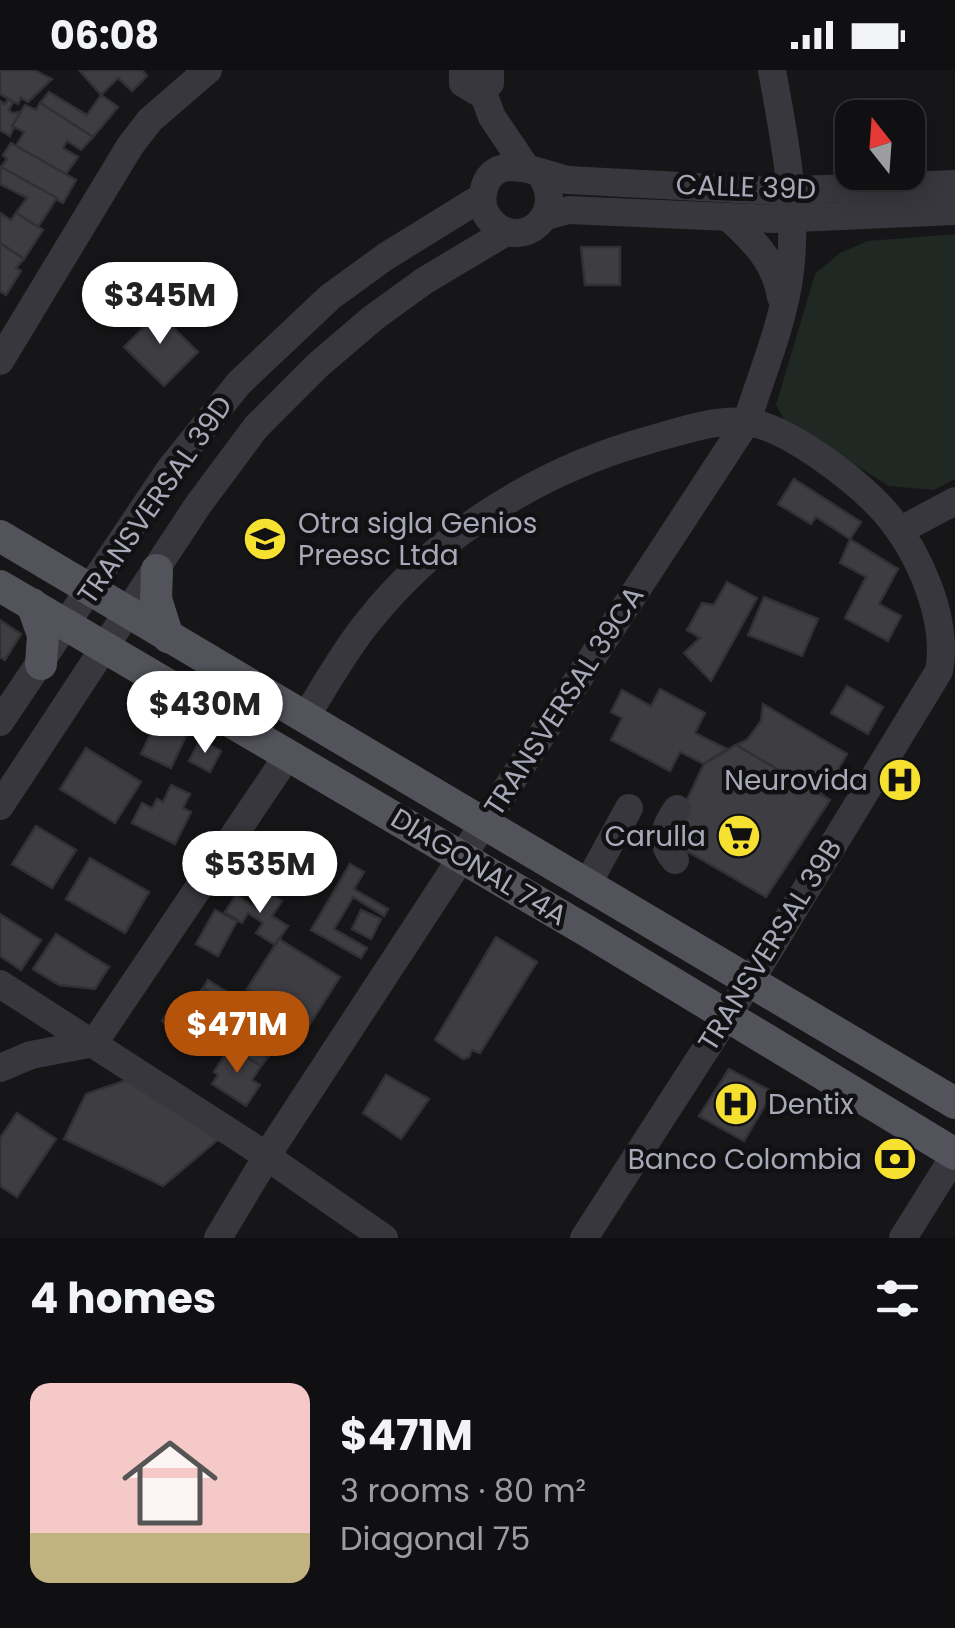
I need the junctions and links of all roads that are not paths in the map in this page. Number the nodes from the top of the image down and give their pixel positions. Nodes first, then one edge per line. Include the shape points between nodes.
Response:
1 (208, 70) edge
2 (772, 70) edge
3 (470, 75) edge
4 (492, 117) junction
5 (532, 170) junction
6 (955, 184) edge
7 (488, 185) junction
8 (793, 205) junction
9 (955, 211) edge
10 (546, 216) junction
11 (728, 218) junction
12 (506, 232) junction
13 (783, 306) junction
14 (0, 361) edge
15 (747, 421) junction
16 (955, 501) edge
17 (901, 530) junction
18 (0, 536) edge
19 (157, 570) junction
20 (0, 586) edge
21 (90, 590) junction
22 (32, 604) junction
23 (128, 613) junction
24 (68, 625) junction
25 (168, 638) junction
26 (106, 647) junction
27 (948, 649) edge
28 (41, 664) junction
29 (305, 718) junction
30 (0, 722) edge
31 (288, 755) junction
32 (0, 806) edge
33 (630, 808) dead end
34 (676, 809) dead end
35 (484, 824) junction
36 (462, 857) junction
37 (675, 860) dead end
38 (587, 885) junction
39 (748, 980) junction
40 (0, 984) edge
41 (727, 1015) junction
42 (94, 1044) junction
43 (0, 1068) edge
44 (955, 1103) edge
45 (955, 1154) edge
46 (266, 1156) junction
47 (218, 1238) edge
48 (384, 1238) edge
49 (584, 1238) edge
50 (903, 1238) edge

1 - 14 street via 130,146
2 - 8 street, TRANSVERSAL 39CA
3 - 4 street
4 - 5 street
4 - 7 street
5 - 7 street via 509,166
5 - 8 street, CALLE 39D via 568,180
5 - 10 street via 550,193
6 - 8 street, CALLE 39D
7 - 12 street via 488,218
7 - 21 street, TRANSVERSAL 39D via 359,275 269,352 196,434
8 - 9 street, CALLE 39D
8 - 11 street, CALLE 39D
8 - 13 street, TRANSVERSAL 39CA
10 - 11 street, CALLE 39D via 569,210
10 - 12 street via 529,231
11 - 13 street via 761,248
12 - 19 street, TRANSVERSAL 39D via 401,297 318,365 217,477
13 - 15 street, TRANSVERSAL 39CA
15 - 17 street via 832,464
15 - 29 street via 630,445 556,474 487,514 396,590 345,652
15 - 35 street, TRANSVERSAL 39CA
16 - 17 street
17 - 27 street
18 - 21 main road, DIAGONAL 74A
19 - 23 street, TRANSVERSAL 39D
19 - 25 main road via 156,600
20 - 22 main road, DIAGONAL 74A
21 - 23 main road, DIAGONAL 74A
21 - 24 street, TRANSVERSAL 39D
22 - 24 main road, DIAGONAL 74A
22 - 28 main road via 43,635
23 - 25 main road, DIAGONAL 74A
23 - 26 street, TRANSVERSAL 39D
24 - 26 main road, DIAGONAL 74A
24 - 28 street, TRANSVERSAL 39D
25 - 29 main road, DIAGONAL 74A
26 - 31 main road, DIAGONAL 74A
26 - 32 street, TRANSVERSAL 39D
27 - 39 street, TRANSVERSAL 39B via 932,687
28 - 30 street, TRANSVERSAL 39D
29 - 35 main road, DIAGONAL 74A
31 - 36 main road, DIAGONAL 74A
31 - 42 street
33 - 38 street
34 - 37 street via 664,844
35 - 36 street, TRANSVERSAL 39CA
35 - 38 main road, DIAGONAL 74A
36 - 41 main road, DIAGONAL 74A
36 - 46 street, TRANSVERSAL 39CA
38 - 39 main road, DIAGONAL 74A
39 - 41 street, TRANSVERSAL 39B
39 - 44 main road, DIAGONAL 74A
40 - 42 street
41 - 45 main road, DIAGONAL 74A
41 - 49 street, TRANSVERSAL 39B
42 - 43 street
42 - 46 street
45 - 50 street
46 - 47 street, TRANSVERSAL 39CA
46 - 48 street

